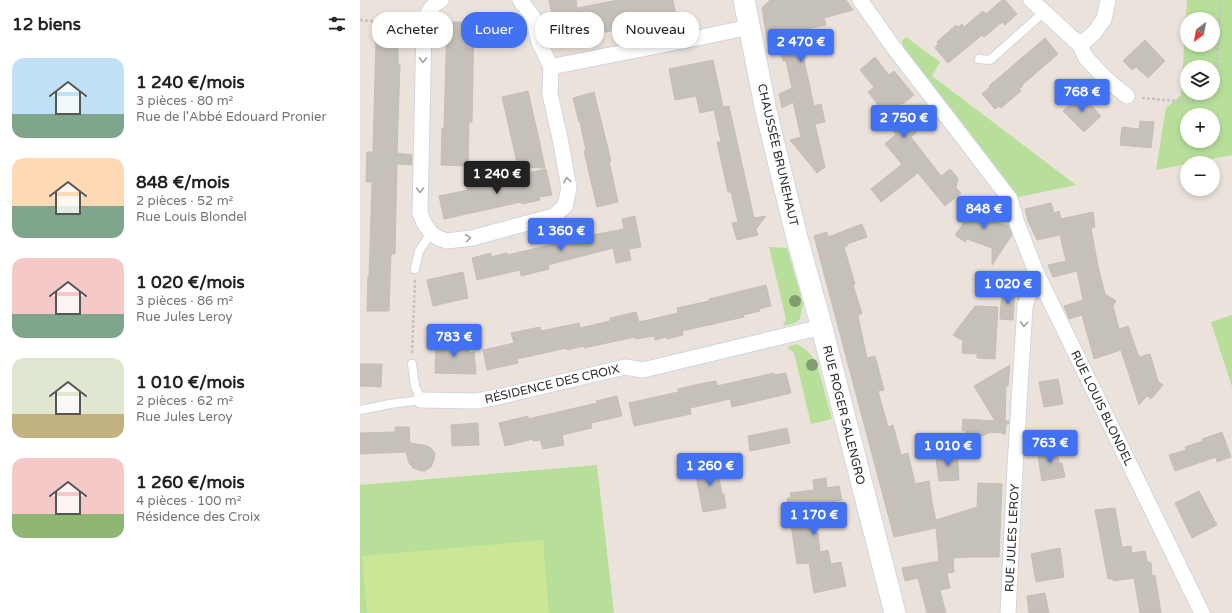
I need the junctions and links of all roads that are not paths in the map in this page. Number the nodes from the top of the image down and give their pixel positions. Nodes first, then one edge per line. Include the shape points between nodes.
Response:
1 (441, 0) edge
2 (520, 0) edge
3 (744, 0) edge
4 (860, 0) edge
5 (1031, 0) edge
6 (1108, 0) edge
7 (1044, 12) junction
8 (749, 28) junction
9 (1080, 44) junction
10 (979, 59) dead end
11 (551, 67) junction
12 (1127, 96) road end
13 (431, 233) junction
14 (415, 269) road end
15 (1036, 272) junction
16 (811, 286) joint
17 (822, 328) junction
18 (412, 364) road end
19 (421, 400) junction
20 (360, 410) edge
21 (895, 613) edge
22 (1008, 613) edge
23 (1202, 613) edge

1 -> 13 street via 429,10 424,27 420,214
2 - 11 street via 533,17 539,42
3 - 8 main road, CHAUSSÉE BRUNEHAUT
4 - 15 street, RUE LOUIS BLONDEL via 1010,199
5 - 7 street
6 - 9 street via 1104,19 1094,33
7 - 9 street
7 - 10 lane via 990,60
8 - 11 street
8 - 16 main road, CHAUSSÉE BRUNEHAUT via 766,111
9 - 12 street via 1086,58
13 -> 11 street via 446,241 472,238 554,216 565,206 569,188 550,94
13 - 14 lane via 419,251
15 -> 22 street, RUE JULES LEROY via 1025,306
15 - 23 street, RUE LOUIS BLONDEL
16 - 17 main road, RUE ROGER SALENGRO
17 - 19 street, RÉSIDENCE DES CROIX via 643,370 625,367 476,401
17 - 21 main road, RUE ROGER SALENGRO
18 - 19 lane via 415,386
19 - 20 lane

